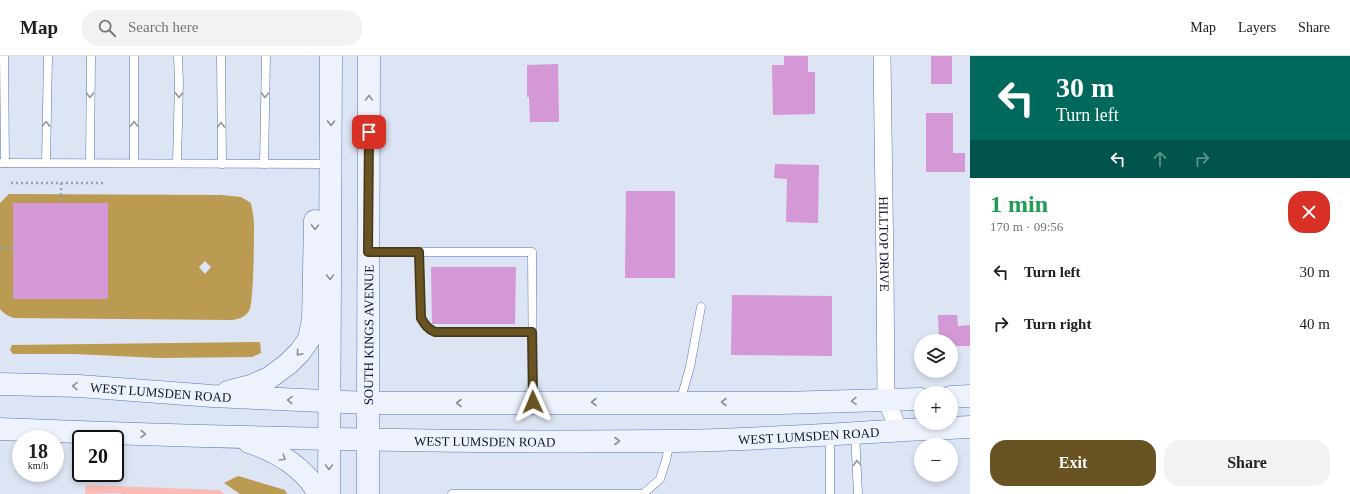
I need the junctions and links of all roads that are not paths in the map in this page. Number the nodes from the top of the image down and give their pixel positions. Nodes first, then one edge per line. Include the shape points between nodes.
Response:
1 (4, 56) edge
2 (48, 56) edge
3 (91, 56) edge
4 (134, 56) edge
5 (178, 56) edge
6 (221, 56) edge
7 (266, 56) edge
8 (331, 56) edge
9 (369, 56) edge
10 (882, 56) edge
11 (2, 163) edge
12 (46, 163) junction
13 (90, 163) junction
14 (134, 163) junction
15 (177, 163) junction
16 (222, 164) junction
17 (264, 164) junction
18 (330, 164) junction
19 (368, 252) junction
20 (419, 252) junction
21 (701, 308) dead end
22 (532, 332) junction
23 (0, 384) edge
24 (24, 385) junction
25 (0, 391) edge
26 (212, 396) junction
27 (970, 396) edge
28 (958, 397) edge
29 (914, 399) edge
30 (886, 400) junction
31 (329, 402) junction
32 (533, 402) junction
33 (680, 402) junction
34 (368, 403) junction
35 (970, 427) edge
36 (0, 429) edge
37 (899, 430) junction
38 (855, 433) junction
39 (830, 434) junction
40 (235, 437) junction
41 (329, 440) junction
42 (368, 440) junction
43 (670, 441) junction
44 (319, 494) edge
45 (329, 494) edge
46 (368, 494) edge
47 (454, 494) edge
48 (476, 494) edge
49 (496, 494) edge
50 (516, 494) edge
51 (538, 494) edge
52 (562, 494) edge
53 (583, 494) edge
54 (601, 494) edge
55 (643, 494) edge
56 (830, 494) edge
57 (858, 494) edge

1 - 11 lane
12 -> 2 lane
3 -> 13 lane
14 -> 4 lane
5 -> 15 lane
16 -> 6 lane
7 -> 17 lane
8 -> 18 main road
19 -> 9 main road, SOUTH KINGS AVENUE
10 - 30 street, HILLTOP DRIVE
11 - 12 lane
12 - 13 lane
13 - 14 lane
14 - 15 lane
15 - 16 lane
16 - 17 lane
17 - 18 lane
18 -> 26 main road via 315,191 313,320 309,339 288,364 269,378 251,386
18 -> 31 main road
19 - 20 lane
19 - 34 main road, SOUTH KINGS AVENUE
20 - 22 lane via 421,318 429,330
20 - 22 lane via 532,252
21 - 33 lane
22 - 32 lane
23 - 24 main road, WEST LUMSDEN ROAD
24 - 25 main road
26 -> 24 main road, WEST LUMSDEN ROAD via 79,386
31 -> 26 main road, WEST LUMSDEN ROAD
27 - 28 main road
29 - 30 main road, WEST LUMSDEN ROAD
30 -> 33 main road, WEST LUMSDEN ROAD
30 - 37 street, HILLTOP DRIVE
31 - 34 main road, WEST LUMSDEN ROAD
31 - 41 main road
33 -> 32 main road, WEST LUMSDEN ROAD
32 -> 34 main road, WEST LUMSDEN ROAD
34 - 42 main road, SOUTH KINGS AVENUE
35 - 37 main road, WEST LUMSDEN ROAD
36 -> 40 main road, WEST LUMSDEN ROAD
37 - 38 main road, WEST LUMSDEN ROAD
38 - 39 main road, WEST LUMSDEN ROAD
57 -> 38 lane
39 - 43 main road, WEST LUMSDEN ROAD
39 - 56 lane
40 - 41 main road, WEST LUMSDEN ROAD
40 -> 44 main road via 262,446 287,460 311,481
41 - 42 main road, WEST LUMSDEN ROAD
41 -> 45 main road
42 -> 43 main road, WEST LUMSDEN ROAD
42 - 46 main road, SOUTH KINGS AVENUE
43 - 55 lane via 660,479
47 - 48 lane
48 - 49 lane
49 - 50 lane
50 - 51 lane
51 - 52 lane
52 - 53 lane
53 - 54 lane
54 - 55 lane

